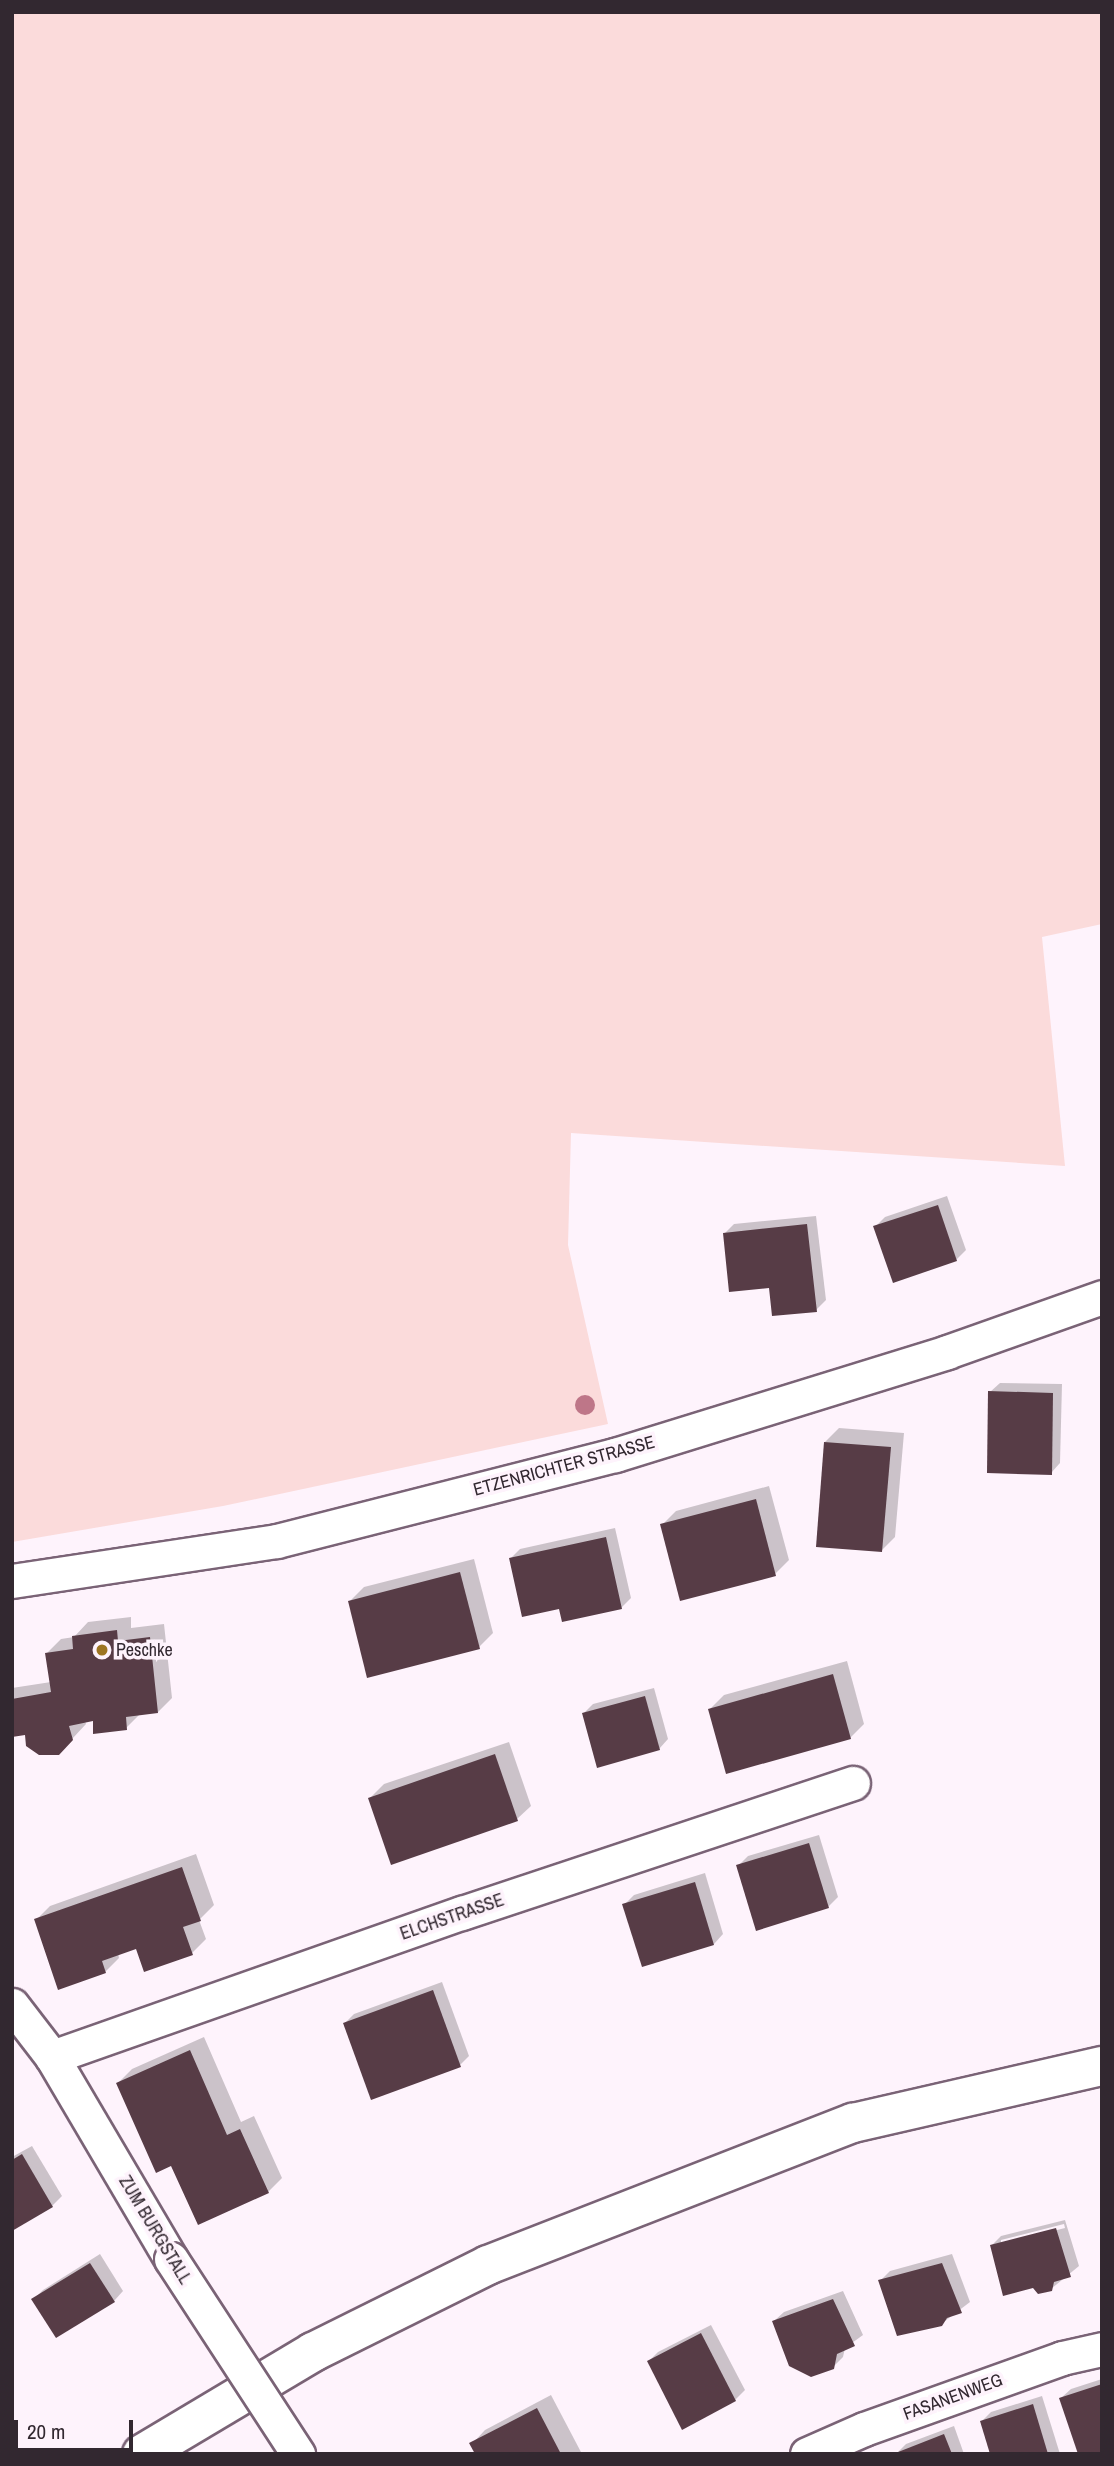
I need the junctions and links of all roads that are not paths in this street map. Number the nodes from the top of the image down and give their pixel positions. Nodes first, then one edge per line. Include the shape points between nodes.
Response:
1 (1102, 1297) edge
2 (12, 1581) edge
3 (853, 1783) dead end
4 (12, 2005) edge
5 (52, 2057) junction
6 (1102, 2066) edge
7 (1102, 2348) edge
8 (142, 2454) edge
9 (298, 2454) edge
10 (807, 2454) edge

1 - 2 street, ETZENRICHTER STRASSE via 947,1352 615,1455 277,1541
3 - 5 street, ELCHSTRASSE via 462,1913
4 - 5 street, ZUM BURGSTALL
5 - 9 street, ZUM BURGSTALL, bridge via 171,2259
6 - 8 main road via 853,2123 488,2265 313,2352
7 - 10 street, FASANENWEG via 1050,2362

